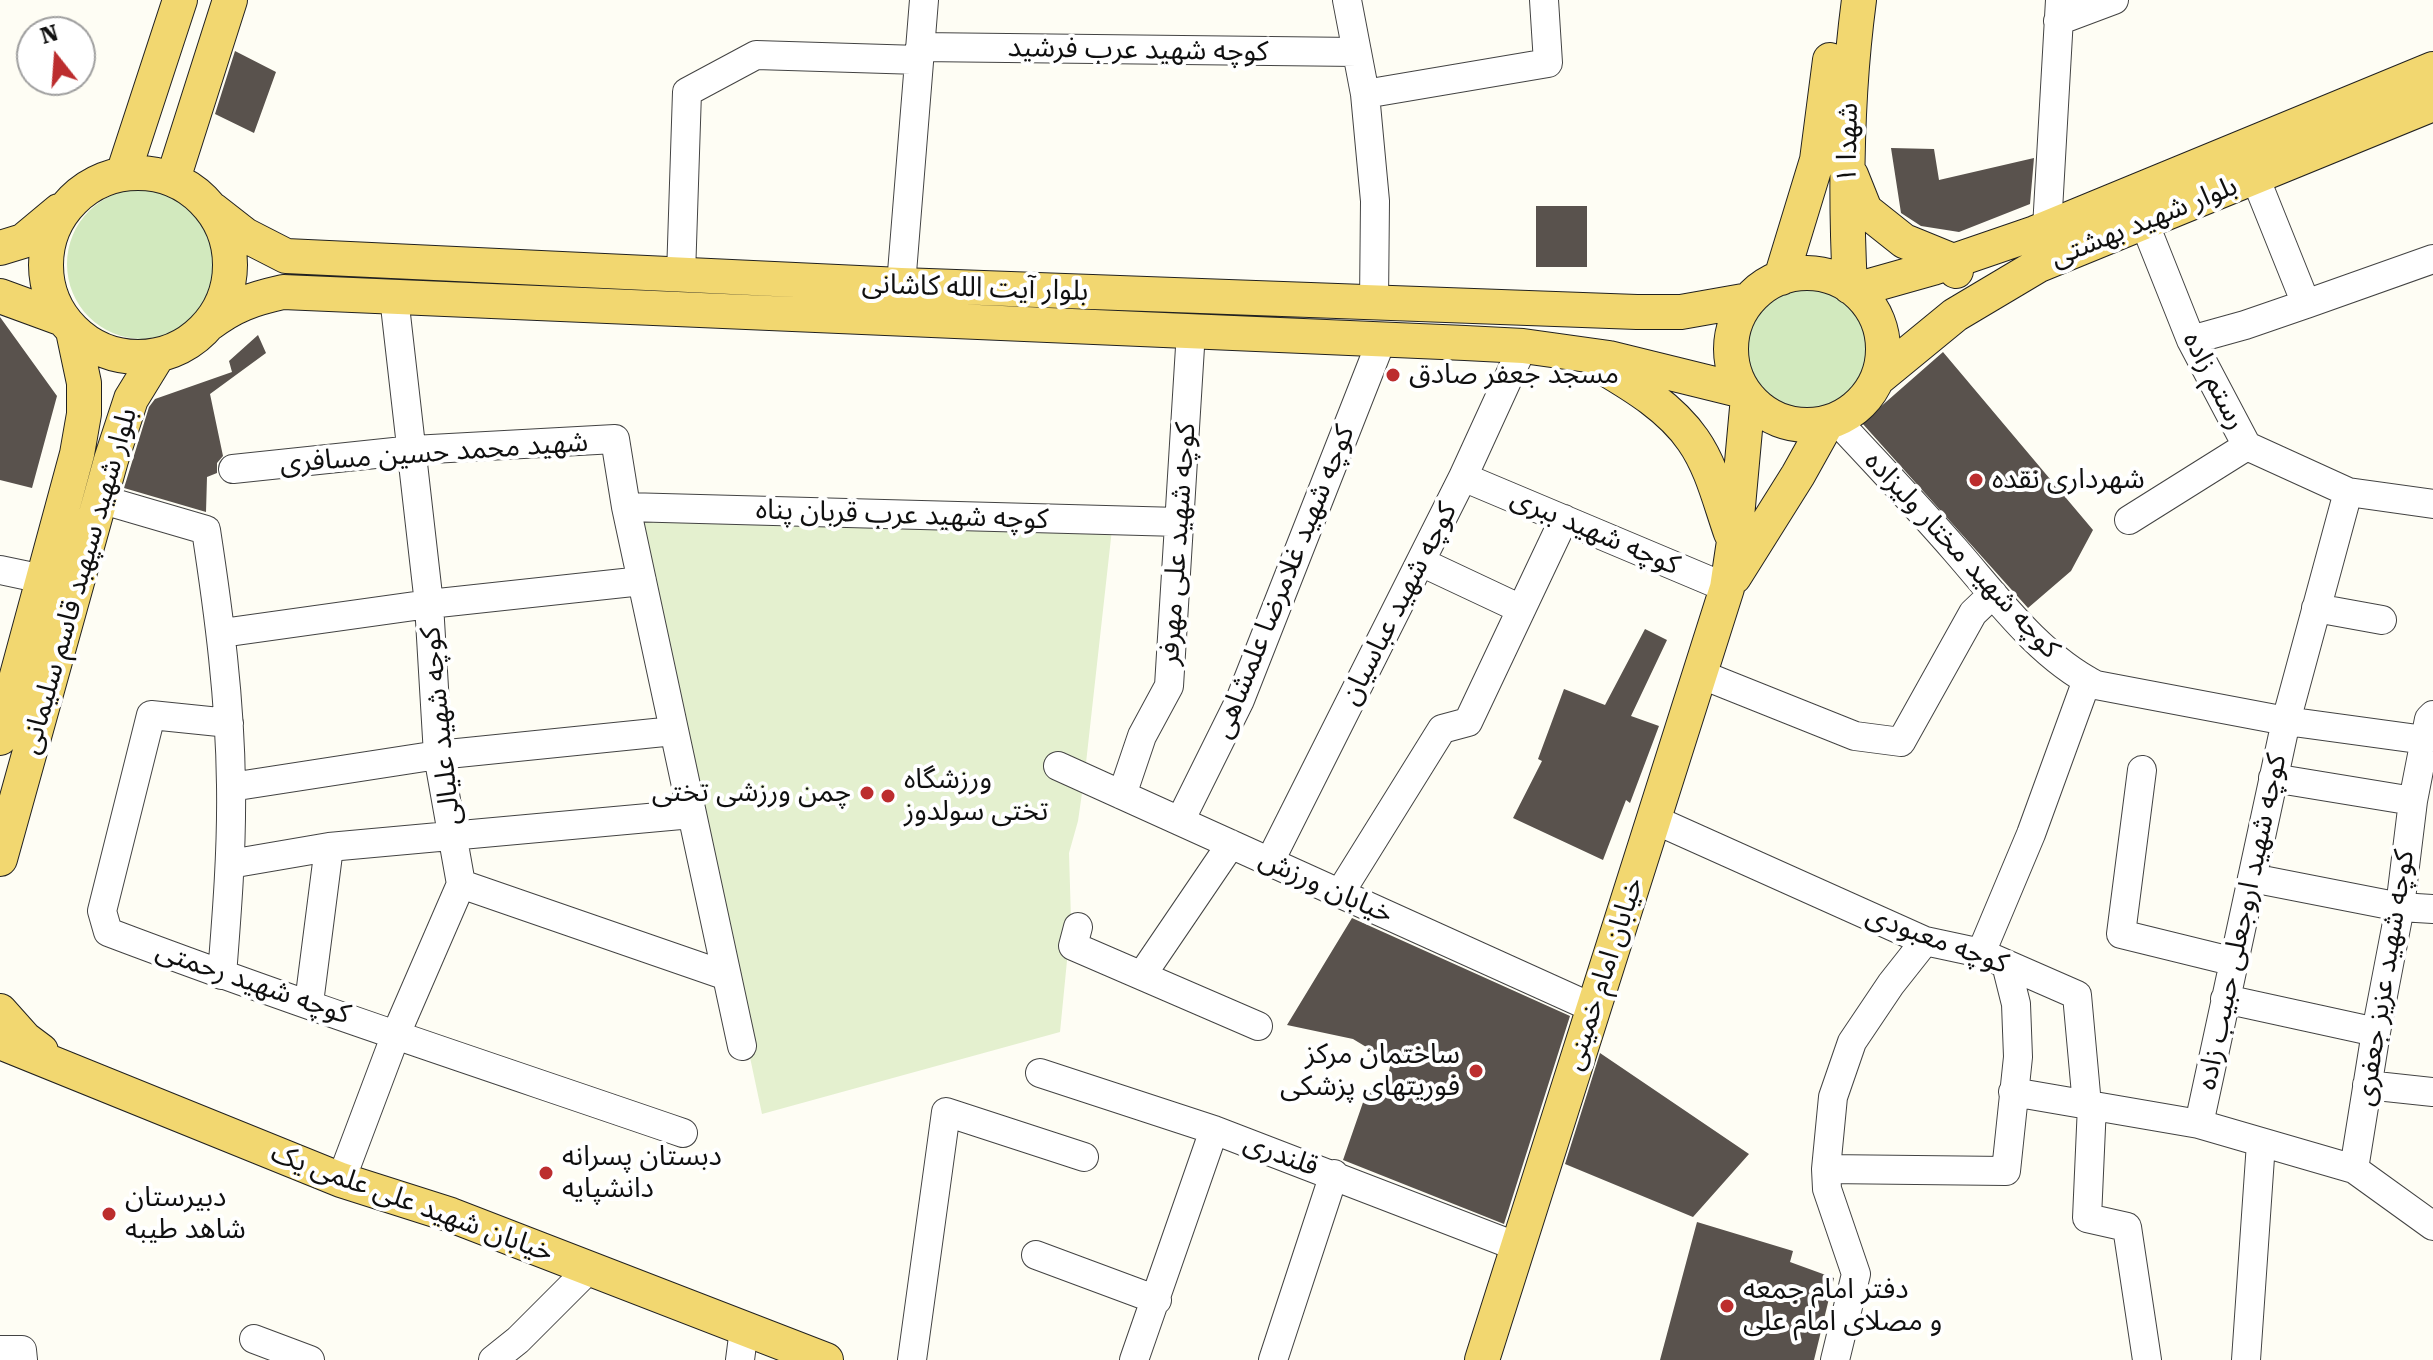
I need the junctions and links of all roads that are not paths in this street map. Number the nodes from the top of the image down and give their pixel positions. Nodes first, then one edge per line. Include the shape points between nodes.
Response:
1 (180, 0) edge
2 (230, 0) edge
3 (924, 0) edge
4 (1347, 0) edge
5 (1544, 0) edge
6 (1838, 0) edge
7 (1859, 0) edge
8 (2114, 0) edge
9 (2059, 10) edge
10 (1357, 52) junction
11 (919, 54) junction
12 (2433, 69) edge
13 (1365, 94) junction
14 (2433, 104) edge
15 (1845, 159) junction
16 (123, 174) junction
17 (2255, 177) junction
18 (173, 179) junction
19 (1810, 186) junction
20 (77, 195) junction
21 (213, 210) junction
22 (1848, 210) junction
23 (2144, 222) junction
24 (2047, 228) junction
25 (0, 248) edge
26 (2433, 259) edge
27 (379, 260) junction
28 (1953, 261) junction
29 (681, 275) junction
30 (1781, 278) junction
31 (901, 285) junction
32 (1852, 288) junction
33 (353, 295) junction
34 (0, 296) edge
35 (394, 297) junction
36 (1749, 300) junction
37 (1374, 302) junction
38 (1977, 302) junction
39 (2306, 304) junction
40 (1468, 305) junction
41 (209, 324) junction
42 (68, 325) junction
43 (1191, 331) junction
44 (1382, 339) junction
45 (2191, 340) junction
46 (1465, 343) junction
47 (1523, 346) junction
48 (1580, 354) junction
49 (158, 355) junction
50 (1877, 379) junction
51 (1746, 394) junction
52 (1832, 421) junction
53 (2247, 446) junction
54 (413, 450) junction
55 (77, 454) junction
56 (111, 460) junction
57 (233, 469) dead end
58 (1463, 477) junction
59 (2348, 492) junction
60 (100, 499) junction
61 (2433, 504) edge
62 (626, 507) junction
63 (1564, 519) junction
64 (2129, 520) dead end
65 (1179, 522) junction
66 (1734, 542) junction
67 (1421, 562) junction
68 (0, 570) edge
69 (43, 579) junction
70 (642, 581) junction
71 (1727, 588) junction
72 (1993, 594) junction
73 (429, 604) junction
74 (2316, 608) junction
75 (1521, 609) junction
76 (2382, 620) dead end
77 (222, 633) junction
78 (1700, 674) junction
79 (2087, 680) junction
80 (2286, 721) junction
81 (229, 723) junction
82 (2429, 728) edge
83 (674, 731) junction
84 (0, 738) edge
85 (438, 755) junction
86 (1058, 766) dead end
87 (2142, 770) dead end
88 (2273, 778) junction
89 (231, 787) junction
90 (1122, 795) junction
91 (2413, 801) junction
92 (692, 814) junction
93 (1653, 819) junction
94 (1180, 821) junction
95 (451, 835) junction
96 (1231, 844) junction
97 (329, 847) junction
98 (0, 859) edge
99 (1270, 861) junction
100 (230, 864) junction
101 (2252, 878) junction
102 (461, 884) junction
103 (1340, 893) junction
104 (2400, 907) junction
105 (2433, 909) edge
106 (1078, 927) dead end
107 (1925, 941) junction
108 (1994, 959) junction
109 (2235, 962) junction
110 (222, 975) junction
111 (1142, 975) junction
112 (727, 976) junction
113 (2225, 999) junction
114 (309, 1003) junction
115 (1593, 1008) junction
116 (0, 1011) edge
117 (1258, 1026) dead end
118 (2376, 1032) junction
119 (396, 1034) junction
120 (0, 1042) edge
121 (742, 1046) dead end
122 (60, 1065) junction
123 (0, 1068) edge
124 (1040, 1073) dead end
125 (2367, 1085) junction
126 (2013, 1092) junction
127 (2433, 1092) edge
128 (2089, 1105) junction
129 (2199, 1124) junction
130 (1214, 1130) junction
131 (683, 1133) dead end
132 (2261, 1143) junction
133 (1084, 1157) dead end
134 (1826, 1169) junction
135 (2354, 1169) junction
136 (1334, 1174) junction
137 (341, 1180) junction
138 (2433, 1226) edge
139 (1518, 1247) junction
140 (1036, 1255) dead end
141 (589, 1269) junction
142 (1157, 1300) junction
143 (254, 1339) dead end
144 (742, 1344) edge
145 (0, 1350) edge
146 (522, 1350) edge
147 (23, 1360) edge
148 (310, 1360) edge
149 (493, 1360) edge
150 (826, 1360) edge
151 (912, 1360) edge
152 (1134, 1360) edge
153 (1273, 1360) edge
154 (1482, 1360) edge
155 (1835, 1360) edge
156 (2147, 1360) edge
157 (2246, 1360) edge

1 - 16 main road
2 - 18 main road
3 - 11 street
4 - 10 street
5 - 13 street via 1548,63
6 - 19 main road, شهدا ۱
7 - 15 main road, شهدا ۱
8 - 9 street
9 - 24 street
10 - 11 street, کوچه شهید عرب فرشید
10 - 13 street
11 - 29 street, کوچه شهید عرب فرشید via 756,55 687,92
11 - 31 street
12 - 24 main road, بلوار شهید بهشتی
13 - 37 street via 1375,201
14 - 17 main road, بلوار شهید بهشتی
15 - 22 main road, شهدا ۱
15 - 28 main road via 1865,210 1904,241
16 - 18 main road
16 - 20 main road
17 - 23 main road, بلوار شهید بهشتی
17 - 39 street
18 - 21 main road
19 - 22 main road via 1811,198 1824,212 1837,215
19 - 30 main road, شهدا ۱
20 - 25 main road via 23,241
20 - 42 main road via 51,232 46,254 52,299
21 - 27 main road, بلوار آیت الله کاشانی via 245,235 286,256
21 - 41 main road via 228,244 230,280
22 - 32 main road, شهدا ۱
23 - 38 main road, بلوار شهید بهشتی via 2039,265
23 - 45 street, رستم زاده
24 - 28 main road, بلوار شهید بهشتی
26 - 39 street
27 - 29 main road, بلوار آیت الله کاشانی
27 - 33 main road via 362,265 350,279
28 - 32 main road, بلوار شهید بهشتی
28 - 38 main road via 1960,281
29 - 31 main road, بلوار آیت الله کاشانی
30 - 32 main road via 1817,274
30 - 36 main road
31 - 37 main road, بلوار آیت الله کاشانی
32 - 50 main road via 1878,322 1883,341
33 - 35 main road, بلوار آیت الله کاشانی
33 - 41 main road, بلوار آیت الله کاشانی via 283,292 231,307
34 - 42 main road
35 - 43 main road, بلوار آیت الله کاشانی
35 - 54 street, کوچه شهید علیالی
36 - 40 main road, بلوار آیت الله کاشانی via 1681,312
36 - 51 main road via 1735,326 1731,354
37 - 40 main road, بلوار آیت الله کاشانی
38 - 50 main road, بلوار شهید بهشتی
39 - 45 street
40 - 46 main road
41 - 49 main road via 177,349
42 - 49 main road via 91,345 112,354
42 - 55 main road, بلوار شهید سپهبد قاسم سلیمانی via 84,383
43 - 44 main road, بلوار آیت الله کاشانی
43 - 65 street, کوچه شهید علی مهرفر
44 - 46 main road, بلوار آیت الله کاشانی
44 - 94 street, کوچه شهید غلامرضا علمشاهی via 1240,700
45 - 53 street, رستم زاده
46 - 47 main road, بلوار آیت الله کاشانی
47 - 48 main road, بلوار آیت الله کاشانی
47 - 58 street, کوچه شهید عباسیان
48 - 51 main road, بلوار آیت الله کاشانی
48 - 66 main road via 1662,407 1694,441
49 - 56 main road, بلوار شهید سپهبد قاسم سلیمانی via 131,399
50 - 52 main road via 1860,403
51 - 52 main road via 1760,409 1784,421
51 - 66 main road
52 - 71 main road
52 - 72 street, کوچه شهید مختار ولیزاده via 1906,494
53 - 59 street, رستم زاده
53 - 64 street
54 - 57 street, شهید محمد حسین مسافری
54 - 62 street, شهید محمد حسین مسافری via 615,439
54 - 73 street, کوچه شهید علیالی
55 - 56 main road
55 - 69 main road, بلوار شهید سپهبد قاسم سلیمانی
56 - 60 main road, بلوار شهید سپهبد قاسم سلیمانی
58 - 63 street, کوچه شهید ببری
58 - 67 street, کوچه شهید عباسیان
59 - 61 street, رستم زاده
59 - 74 street, کوچه شهید اروجعلی حبیب زاده
60 - 77 street via 206,530
60 - 98 main road, بلوار شهید سپهبد قاسم سلیمانی
62 - 65 street, کوچه شهید عرب قربان پناه
62 - 70 street
63 - 71 street, کوچه شهید ببری
63 - 75 street
65 - 90 street, کوچه شهید علی مهرفر via 1169,686 1142,736
66 - 71 main road
67 - 75 street
67 - 99 street, کوچه شهید عباسیان
68 - 69 street
69 - 84 main road, بلوار شهید سپهبد قاسم سلیمانی
70 - 73 street
70 - 83 street
71 - 78 main road, خیابان امام خمینی
72 - 78 street via 1973,613 1901,742 1855,736
72 - 79 street, کوچه شهید مختار ولیزاده
73 - 77 street
73 - 85 street, کوچه شهید علیالی
74 - 76 street
74 - 80 street, کوچه شهید اروجعلی حبیب زاده
75 - 103 street via 1468,722 1442,729
77 - 81 street
78 - 93 main road, خیابان امام خمینی
79 - 80 street, کوچه شهید مختار ولیزاده
79 - 108 street via 2031,834
80 - 82 street, کوچه شهید مختار ولیزاده
80 - 88 street, کوچه شهید اروجعلی حبیب زاده
81 - 89 street
81 - 110 street, کوچه شهید رحمتی via 151,715 102,911 108,932
82 - 91 street, کوچه شهید عزیز جعفری
83 - 85 street
83 - 92 street
85 - 89 street
85 - 95 street, کوچه شهید علیالی
86 - 90 street, خیابان ورزش
87 - 109 street via 2121,934
88 - 91 street
88 - 101 street, کوچه شهید اروجعلی حبیب زاده
89 - 100 street
90 - 94 street, خیابان ورزش
91 - 104 street, کوچه شهید عزیز جعفری
92 - 95 street
92 - 112 street
93 - 107 street, کوچه معبودی
93 - 115 main road, خیابان امام خمینی
94 - 96 street, خیابان ورزش
95 - 97 street
95 - 102 street, کوچه شهید علیالی
96 - 99 street, خیابان ورزش
96 - 111 street
97 - 100 street
97 - 114 street
99 - 103 street, خیابان ورزش
100 - 110 street
101 - 104 street
101 - 109 street, کوچه شهید اروجعلی حبیب زاده
102 - 112 street
102 - 119 street
103 - 115 street, خیابان ورزش
104 - 105 street
104 - 118 street, کوچه شهید عزیز جعفری
106 - 111 street via 1073,946
107 - 108 street, کوچه معبودی
107 - 134 street via 1852,1042 1833,1097
108 - 126 street via 2016,1004
108 - 128 street, کوچه معبودی via 2077,995
109 - 113 street, کوچه شهید اروجعلی حبیب زاده
110 - 114 street, کوچه شهید رحمتی
111 - 117 street
112 - 121 street
113 - 118 street
113 - 129 street, کوچه شهید اروجعلی حبیب زاده
114 - 119 street, کوچه شهید رحمتی
115 - 139 main road, خیابان امام خمینی
116 - 122 main road via 25,1039
118 - 125 street, کوچه شهید عزیز جعفری
119 - 131 street, کوچه شهید رحمتی
119 - 137 street
120 - 122 main road, خیابان شهید علی علمی یک
122 - 123 main road
122 - 137 main road, خیابان شهید علی علمی یک
124 - 130 street, قلندری
125 - 127 street
125 - 135 street, کوچه شهید عزیز جعفری
126 - 128 street
126 - 134 street via 2006,1171
128 - 129 street
128 - 156 street via 2087,1218 2127,1227
129 - 132 street
130 - 136 street, قلندری
130 - 142 street
132 - 135 street
132 - 157 street
133 - 151 street via 946,1112
134 - 155 street via 1827,1189 1856,1274
135 - 138 street
136 - 139 street, قلندری
136 - 153 street
137 - 141 main road, خیابان شهید علی علمی یک via 451,1215
139 - 154 main road, خیابان امام خمینی
140 - 142 street
141 - 144 main road, خیابان شهید علی علمی یک
141 - 146 street
142 - 152 street
143 - 148 street
144 - 150 main road, خیابان شهید علی علمی یک
145 - 147 street via 22,1350
146 - 149 street

